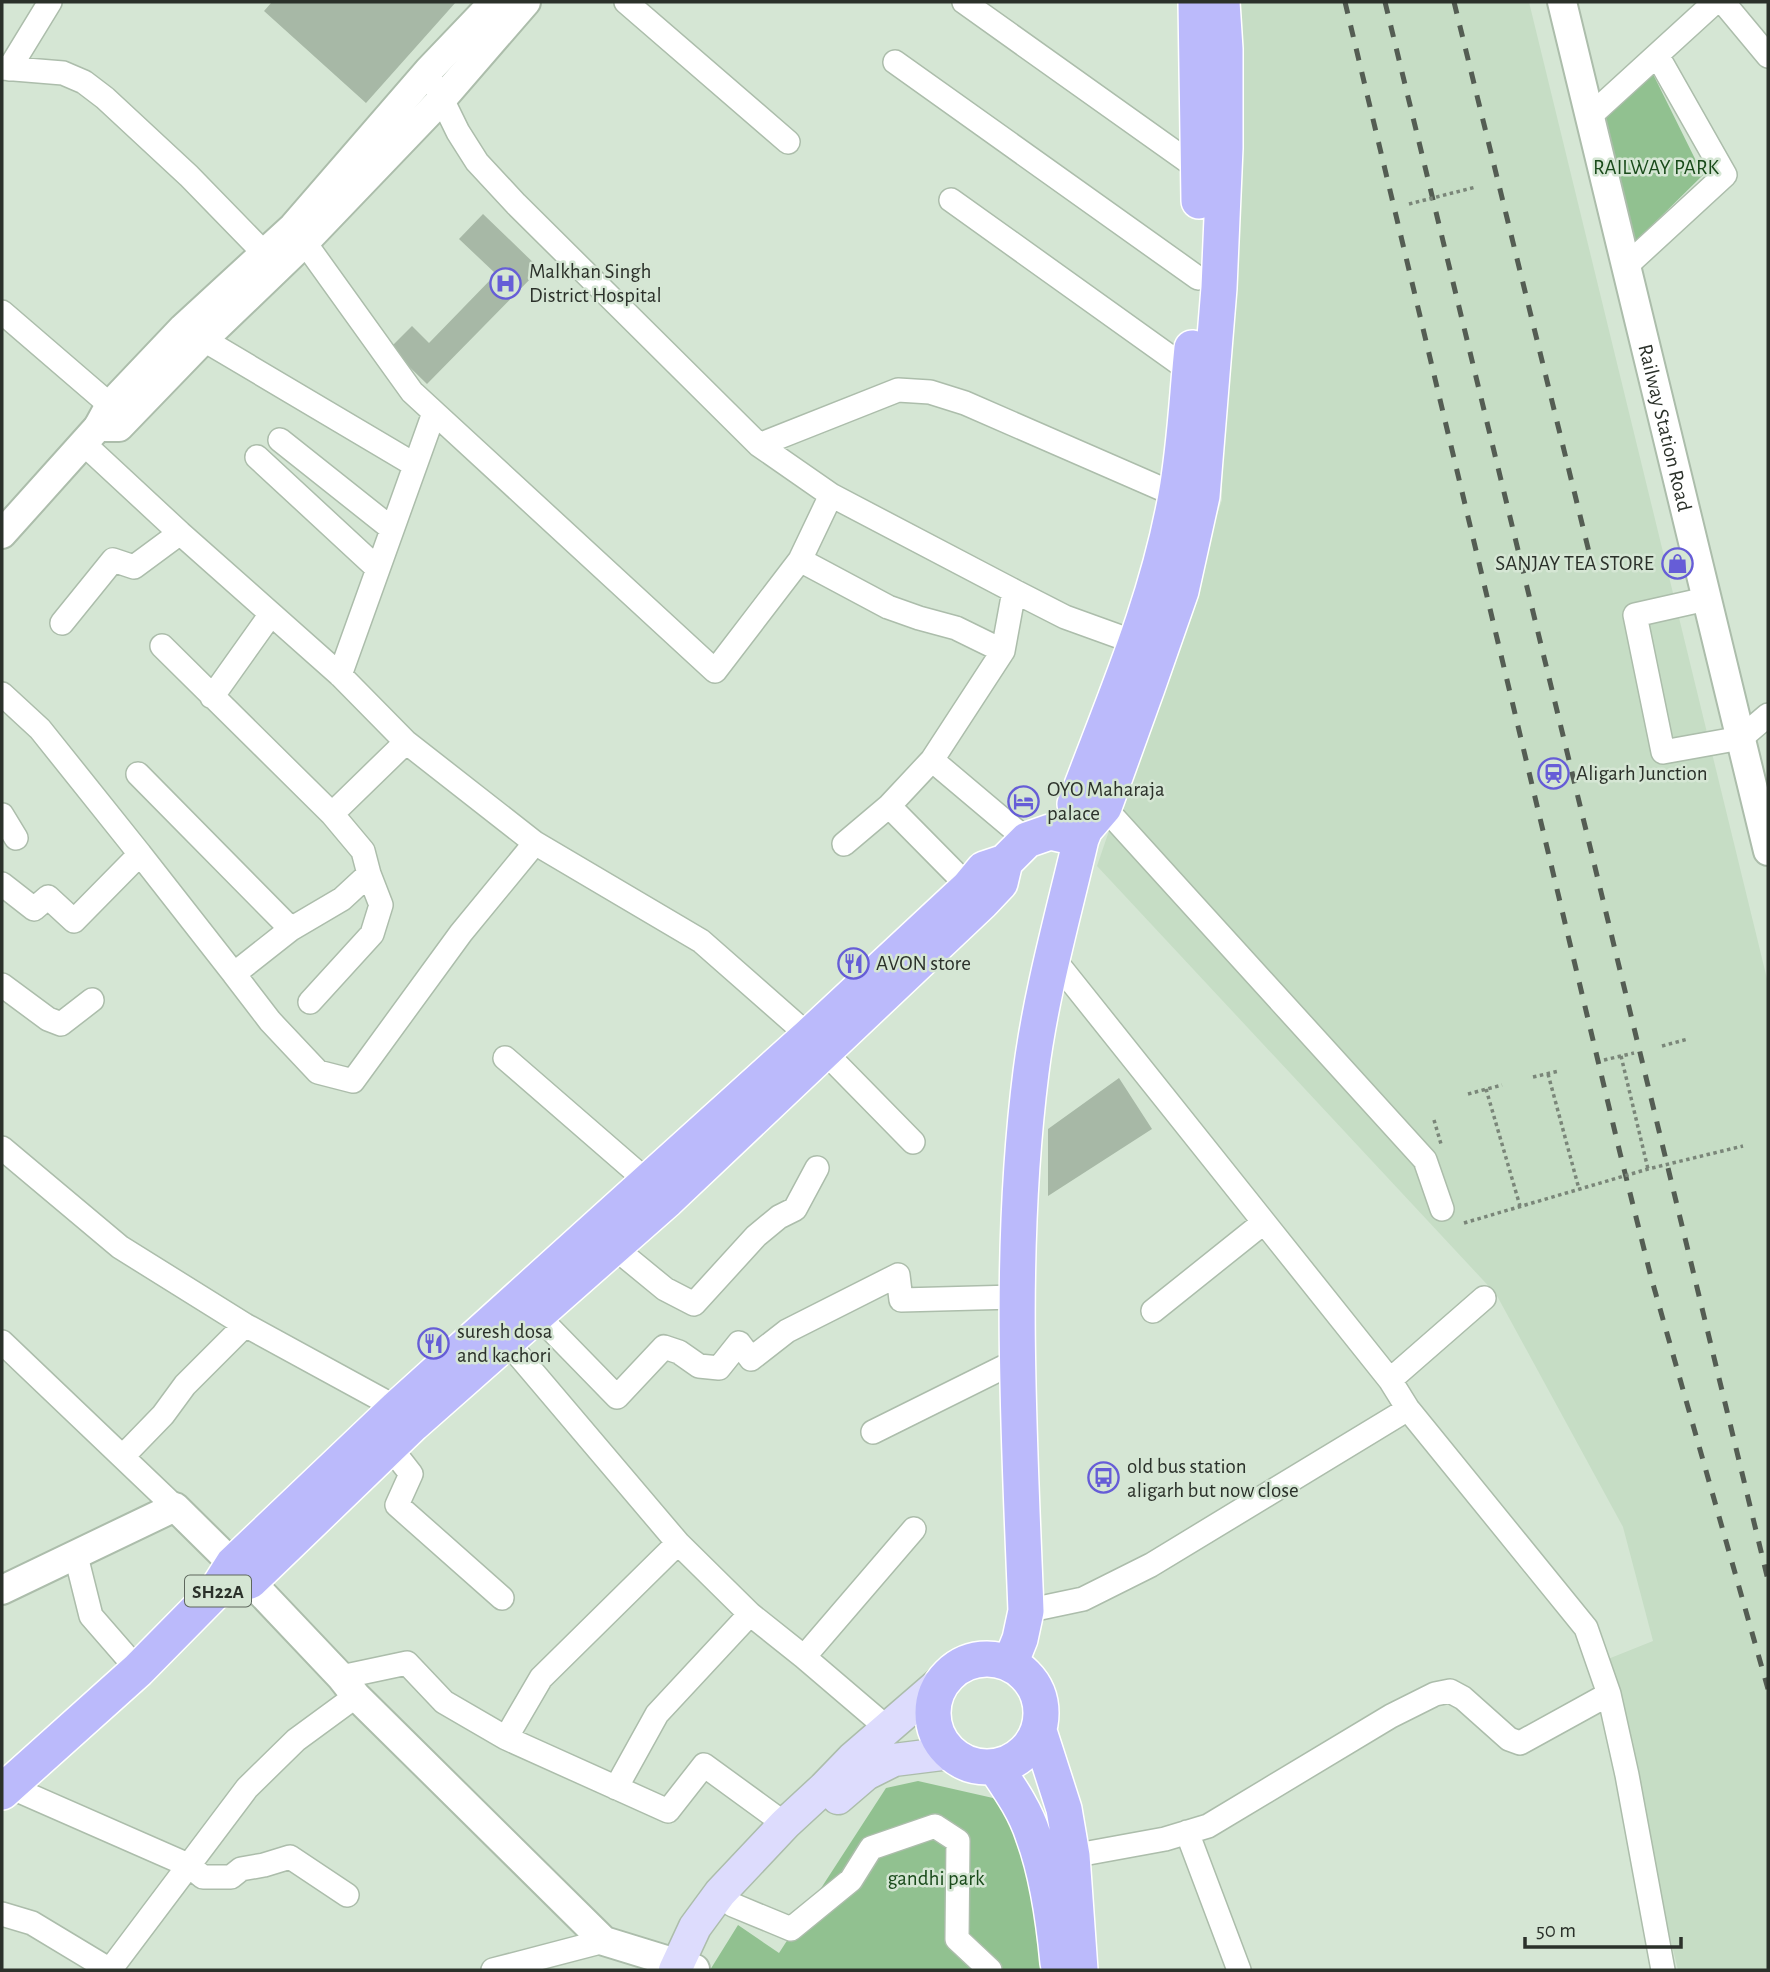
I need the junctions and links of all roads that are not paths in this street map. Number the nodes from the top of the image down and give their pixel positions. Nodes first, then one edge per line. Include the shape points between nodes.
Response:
1 (50, 2) edge
2 (494, 2) edge
3 (526, 2) edge
4 (626, 2) edge
5 (964, 2) edge
6 (1196, 2) edge
7 (1222, 2) edge
8 (1562, 2) edge
9 (1715, 2) edge
10 (1723, 2) edge
11 (1657, 55) junction
12 (1768, 56) edge
13 (895, 62) dead end
14 (5, 68) edge
15 (429, 70) junction
16 (1212, 91) junction
17 (442, 99) junction
18 (1590, 117) junction
19 (788, 142) dead end
20 (1200, 170) junction
21 (951, 200) dead end
22 (299, 235) junction
23 (264, 253) junction
24 (1625, 267) junction
25 (1198, 278) junction
26 (2, 312) edge
27 (193, 334) junction
28 (1190, 371) junction
29 (434, 413) junction
30 (97, 425) junction
31 (280, 440) dead end
32 (759, 445) junction
33 (257, 457) dead end
34 (415, 465) junction
35 (831, 495) junction
36 (1177, 495) junction
37 (392, 529) junction
38 (180, 533) junction
39 (2, 534) edge
40 (800, 560) junction
41 (378, 569) junction
42 (1014, 591) junction
43 (1706, 599) junction
44 (271, 614) junction
45 (62, 623) dead end
46 (1137, 643) junction
47 (162, 646) dead end
48 (1003, 651) junction
49 (340, 675) junction
50 (2, 694) edge
51 (212, 697) junction
52 (1768, 715) edge
53 (1741, 738) junction
54 (406, 741) junction
55 (932, 760) junction
56 (138, 774) dead end
57 (889, 806) junction
58 (332, 814) junction
59 (2, 816) edge
60 (1090, 825) junction
61 (16, 838) dead end
62 (535, 843) junction
63 (844, 844) dead end
64 (1016, 851) junction
65 (1768, 851) edge
66 (140, 853) junction
67 (369, 874) junction
68 (2, 884) edge
69 (969, 887) junction
70 (291, 929) junction
71 (925, 941) junction
72 (1053, 958) junction
73 (234, 974) junction
74 (2, 985) edge
75 (92, 1000) dead end
76 (310, 1002) dead end
77 (817, 1044) junction
78 (505, 1058) dead end
79 (913, 1142) dead end
80 (2, 1148) edge
81 (817, 1168) dead end
82 (658, 1191) junction
83 (1441, 1209) dead end
84 (1263, 1223) junction
85 (615, 1248) junction
86 (1015, 1297) junction
87 (1484, 1298) dead end
88 (1153, 1311) dead end
89 (537, 1314) junction
90 (245, 1325) junction
91 (499, 1332) junction
92 (2, 1342) edge
93 (1016, 1361) junction
94 (1390, 1380) junction
95 (1408, 1409) junction
96 (400, 1427) junction
97 (873, 1432) dead end
98 (130, 1449) dead end
99 (175, 1507) junction
100 (914, 1529) dead end
101 (678, 1543) junction
102 (76, 1556) junction
103 (233, 1579) junction
104 (4, 1584) edge
105 (502, 1598) dead end
106 (1026, 1611) junction
107 (750, 1614) junction
108 (804, 1657) junction
109 (1010, 1664) junction
110 (138, 1670) junction
111 (941, 1682) junction
112 (348, 1686) junction
113 (1609, 1694) junction
114 (886, 1727) junction
115 (1039, 1731) junction
116 (506, 1738) junction
117 (950, 1753) junction
118 (996, 1768) junction
119 (616, 1788) junction
120 (5, 1789) edge
121 (785, 1824) junction
122 (1186, 1832) junction
123 (1072, 1856) junction
124 (188, 1865) junction
125 (347, 1895) dead end
126 (733, 1905) junction
127 (2, 1914) edge
128 (604, 1941) junction
129 (686, 1968) edge
130 (110, 1970) edge
131 (493, 1970) edge
132 (990, 1970) edge
133 (1059, 1970) edge
134 (1080, 1970) edge
135 (1239, 1970) edge
136 (1663, 1970) edge

1 - 14 street
2 - 15 street
3 - 17 street
4 - 19 street
5 - 20 street
6 - 16 main road
7 - 16 main road
8 - 18 street, Railway Station Road
9 - 11 street
10 - 12 street
11 - 18 street
11 - 24 street via 1725,175
13 - 25 street
14 - 23 street via 63,73 84,82 106,98
15 - 17 street
15 - 22 street
16 - 20 main road
16 - 60 main road via 1219,288 1202,496 1181,592
17 - 22 street
17 - 32 street via 477,162
18 - 24 street, Railway Station Road
20 - 25 main road
21 - 28 street
22 - 23 street
22 - 27 street
22 - 29 street via 412,392
23 - 27 street
24 - 43 street, Railway Station Road
25 - 28 main road
26 - 30 street
27 - 30 street via 119,427
27 - 34 street
28 - 36 main road
29 - 34 street
29 - 40 street via 715,671
30 - 38 street
30 - 39 street
31 - 37 street
32 - 35 street
32 - 36 street via 898,390 930,392
33 - 41 street
34 - 37 street
35 - 40 street
35 - 42 street
36 - 46 main road
37 - 41 street
38 - 44 street
38 - 45 street via 134,567 113,560
40 - 48 street via 888,607 956,628
41 - 49 street
42 - 46 street via 1065,617
42 - 48 street
43 - 53 street, Railway Station Road
43 - 53 street via 1635,615 1663,752
44 - 49 street
44 - 51 street
46 - 60 main road via 1075,804
47 - 51 street
48 - 55 street
49 - 54 street
50 - 66 street via 40,730
51 - 58 street
52 - 53 street
53 - 65 street, Railway Station Road
54 - 58 street
54 - 62 street
55 - 57 street
55 - 64 street
56 - 70 street
57 - 63 street
57 - 69 street
58 - 67 street via 363,851
59 - 61 street
60 - 64 main road, SH22A via 1050,832
60 - 72 main road
60 - 83 street via 1425,1160
62 - 73 street via 461,933 353,1081 318,1072
62 - 77 street via 701,941
64 - 69 main road, SH22A via 984,869
64 - 71 main road, SH22A via 1000,883
66 - 68 street via 74,921 48,897 34,909
66 - 73 street
67 - 70 street via 342,899
67 - 76 street via 381,905 372,934
69 - 71 main road, SH22A
70 - 73 street
71 - 77 main road, SH22A
72 - 84 street
72 - 86 main road via 1026,1119
74 - 75 street via 61,1024
77 - 79 street
77 - 82 main road, SH22A
78 - 82 street
80 - 90 street via 120,1247
81 - 85 street via 795,1209 756,1236 694,1304 664,1289
82 - 85 main road, SH22A
82 - 91 main road, SH22A
84 - 88 street
84 - 94 street
85 - 89 main road, SH22A
86 - 89 street via 901,1300 898,1275 787,1331 751,1359 739,1343 719,1368 699,1366 664,1347 618,1398
86 - 93 main road
87 - 94 street
89 - 91 main road, SH22A
90 - 96 street
90 - 98 street
91 - 96 main road, SH22A
91 - 101 street
92 - 99 street
93 - 97 street
93 - 106 main road
94 - 95 street
95 - 106 street via 1151,1565 1083,1599
95 - 113 street via 1587,1628
96 - 103 main road, SH22A
96 - 105 street via 411,1474 397,1505
99 - 102 street
99 - 103 street
100 - 108 street
101 - 107 street
101 - 116 street via 541,1678
102 - 104 street
102 - 110 street via 91,1616
103 - 110 main road, SH22A
103 - 112 street
106 - 109 main road
107 - 108 street
107 - 119 street via 657,1714
108 - 114 street
109 - 111 main road via 979,1659 958,1667
109 - 115 main road via 1038,1690
110 - 120 main road, SH22A
111 - 114 main road
111 - 117 main road via 934,1697 933,1720 940,1742
112 - 116 street via 407,1663 444,1702
112 - 124 street via 247,1788
112 - 128 street
113 - 122 street via 1520,1743 1508,1739 1463,1698 1450,1691 1435,1694 1208,1826
113 - 136 street
114 - 121 main road
115 - 118 main road via 1022,1755
115 - 123 main road via 1064,1809
116 - 119 street
117 - 118 main road via 978,1767
117 - 126 main road via 894,1760 866,1774 797,1836
118 - 133 main road via 1033,1834 1044,1872
119 - 121 street via 668,1811 704,1765
120 - 124 street
121 - 129 main road via 720,1893 695,1927
122 - 123 street
122 - 135 street
123 - 134 main road
124 - 125 street via 203,1877 231,1877 241,1869 290,1857
124 - 130 street
126 - 129 main road
126 - 132 street via 791,1929 851,1880 872,1848 935,1826 958,1842 957,1939
127 - 130 street via 32,1923
128 - 129 street
128 - 131 street

